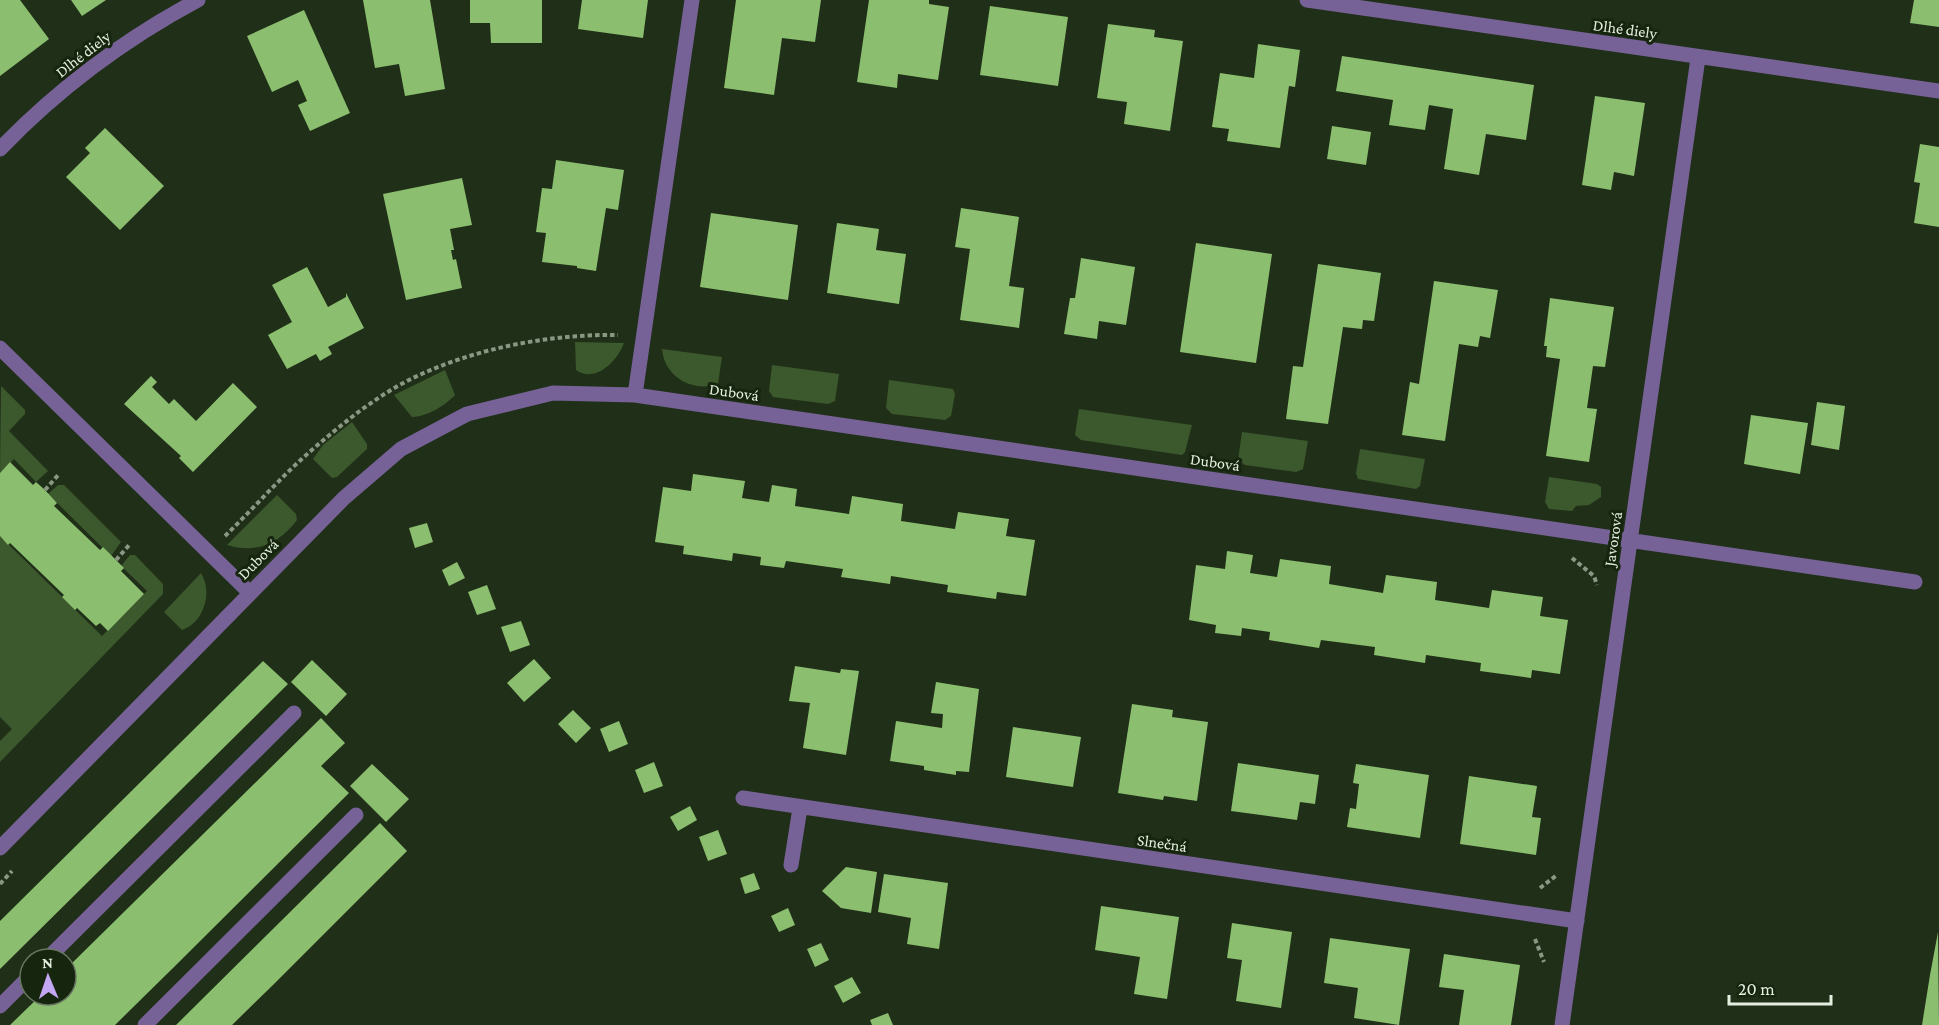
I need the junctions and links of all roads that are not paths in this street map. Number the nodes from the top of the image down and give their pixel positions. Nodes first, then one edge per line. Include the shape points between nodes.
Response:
1 (198, 0) edge
2 (692, 0) edge
3 (1307, 0) edge
4 (1698, 58) junction
5 (1939, 91) edge
6 (0, 149) edge
7 (0, 348) edge
8 (635, 395) junction
9 (1630, 541) junction
10 (1915, 582) dead end
11 (250, 593) junction
12 (294, 713) dead end
13 (743, 798) dead end
14 (800, 808) junction
15 (356, 815) dead end
16 (0, 848) edge
17 (791, 865) dead end
18 (1577, 921) junction
19 (59, 947) edge
20 (18, 988) edge
21 (0, 1006) edge
22 (145, 1025) edge
23 (1562, 1025) edge

1 - 6 street, Dlhé diely via 116,50
2 - 8 street
3 - 4 street, Dlhé diely
4 - 5 street, Dlhé diely
4 - 9 street, Javorová
7 - 11 street
8 - 9 street, Dubová
8 - 11 street, Dubová via 553,393 467,414 400,449 344,498
9 - 10 street, Dubová
9 - 18 street, Javorová
11 - 16 street, Dubová
12 - 19 street
13 - 14 street, Slnečná
14 - 17 street
14 - 18 street, Slnečná
15 - 22 street
18 - 23 street, Javorová
20 - 21 street

